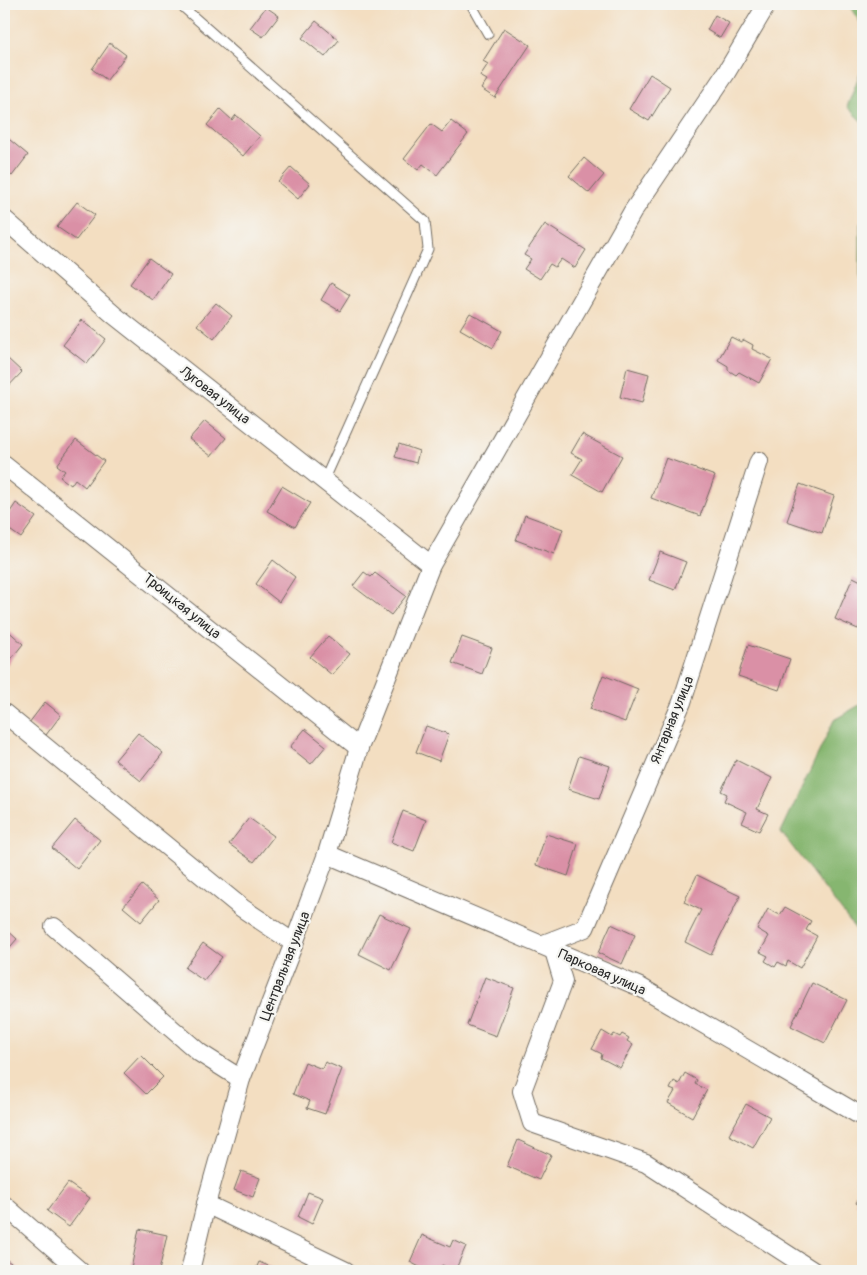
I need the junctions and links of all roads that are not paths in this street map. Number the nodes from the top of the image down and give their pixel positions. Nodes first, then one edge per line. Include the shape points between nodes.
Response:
1 (471, 4) edge
2 (767, 4) edge
3 (184, 8) dead end
4 (488, 34) dead end
5 (4, 218) edge
6 (759, 462) dead end
7 (4, 465) edge
8 (324, 481) junction
9 (431, 565) junction
10 (4, 714) edge
11 (359, 748) junction
12 (327, 854) junction
13 (54, 927) dead end
14 (294, 943) junction
15 (548, 948) junction
16 (241, 1078) junction
17 (863, 1117) edge
18 (206, 1204) junction
19 (4, 1205) edge
20 (80, 1271) edge
21 (190, 1271) edge
22 (346, 1271) edge
23 (813, 1271) edge

1 - 4 lane
2 - 9 street, Центральная улица via 726,73 633,211
3 - 8 lane via 425,222 428,249
5 - 8 street, Луговая улица via 114,315
6 - 15 street, Янтарная улица via 682,702 584,928
7 - 11 street, Троицкая улица
8 - 9 street, Луговая улица
9 - 11 street, Центральная улица
10 - 14 street via 242,908
11 - 12 street, Центральная улица
12 - 14 street, Центральная улица
12 - 15 street, Парковая улица
13 - 16 street via 200,1053
14 - 16 street, Центральная улица
15 - 17 street, Парковая улица via 640,987
15 - 23 street via 563,981 522,1091 532,1123 646,1163
16 - 18 street, Центральная улица
18 - 21 street, Центральная улица
18 - 22 street
19 - 20 street

